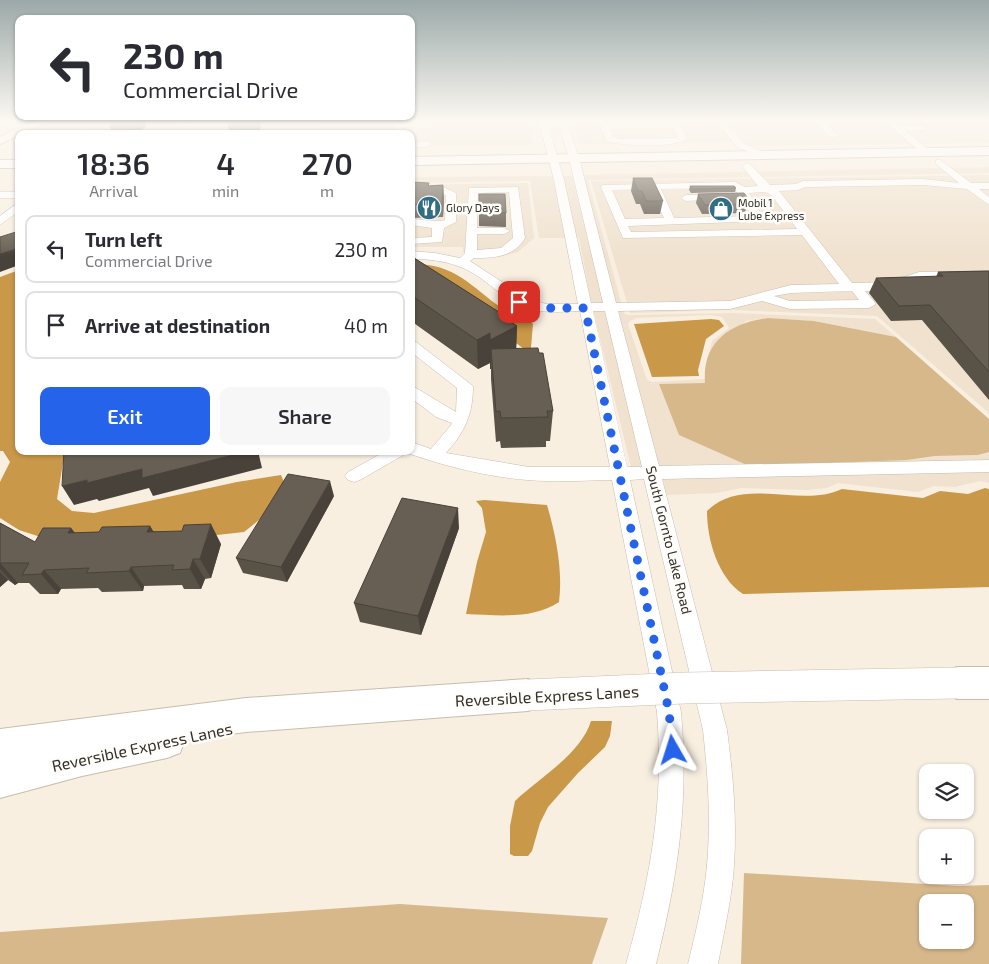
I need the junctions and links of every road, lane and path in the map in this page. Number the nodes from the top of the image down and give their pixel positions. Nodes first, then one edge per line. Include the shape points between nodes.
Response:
1 (501, 166) edge
2 (556, 166) edge
3 (576, 166) edge
4 (747, 166) edge
5 (944, 166) edge
6 (415, 171) edge
7 (679, 185) junction
8 (654, 186) junction
9 (969, 186) junction
10 (989, 186) edge
11 (415, 190) edge
12 (770, 190) junction
13 (744, 193) junction
14 (686, 198) junction
15 (989, 202) edge
16 (15, 209) edge
17 (669, 220) junction
18 (702, 220) junction
19 (0, 222) edge
20 (415, 222) edge
21 (621, 223) junction
22 (438, 226) junction
23 (472, 231) junction
24 (504, 231) dead end
25 (806, 232) junction
26 (714, 234) junction
27 (415, 241) edge
28 (415, 255) edge
29 (467, 258) junction
30 (989, 275) edge
31 (853, 288) junction
32 (762, 296) junction
33 (610, 307) junction
34 (585, 308) junction
35 (415, 348) edge
36 (415, 393) edge
37 (464, 414) junction
38 (415, 449) edge
39 (393, 455) edge
40 (434, 456) junction
41 (989, 466) edge
42 (619, 474) junction
43 (653, 474) junction
44 (354, 476) dead end
45 (989, 682) edge
46 (344, 708) junction
47 (0, 747) edge
48 (0, 779) edge
49 (641, 964) edge
50 (703, 964) edge

1 - 6 main road
2 - 34 street
3 - 33 street, South Gornto Lake Road
4 - 12 street
5 - 9 street
7 - 8 street
7 - 13 street via 726,184 740,187
7 - 14 street
8 - 17 street
8 - 21 street via 606,187
9 - 10 street
9 - 12 street via 880,182 803,184
9 - 15 street
11 - 22 street via 450,193 450,222
12 - 13 street
12 - 25 street
13 - 14 street
13 - 18 street via 759,219
14 - 18 street
16 - 19 street
17 - 18 street
17 - 21 street
18 - 26 street
20 - 22 street
21 - 26 street via 627,236
22 - 27 street via 438,240
23 - 24 street
23 - 29 street
23 - 29 street via 473,190 514,189 517,243 506,251
25 - 26 street
25 - 31 street
28 - 29 street
29 - 34 street via 473,267 527,305
30 - 31 street via 920,276 890,286
31 - 32 street via 790,289
31 - 32 street via 869,304 790,305
32 - 33 street via 730,305
33 - 34 street
33 - 43 street, South Gornto Lake Road
34 - 42 street
35 - 37 street via 465,386
36 - 37 street via 442,413
37 - 40 street via 456,432
38 - 40 street
39 - 44 street
40 - 42 street via 503,472 546,476
41 - 43 street
42 - 43 street
42 - 49 street via 669,712 673,750 668,850
43 - 50 street, South Gornto Lake Road via 697,650 720,766 721,850 716,899
45 - 46 highway, Reversible Express Lanes, bridge via 685,688
46 - 47 highway, Reversible Express Lanes via 246,715
46 - 48 highway, Reversible Express Lanes via 166,740

